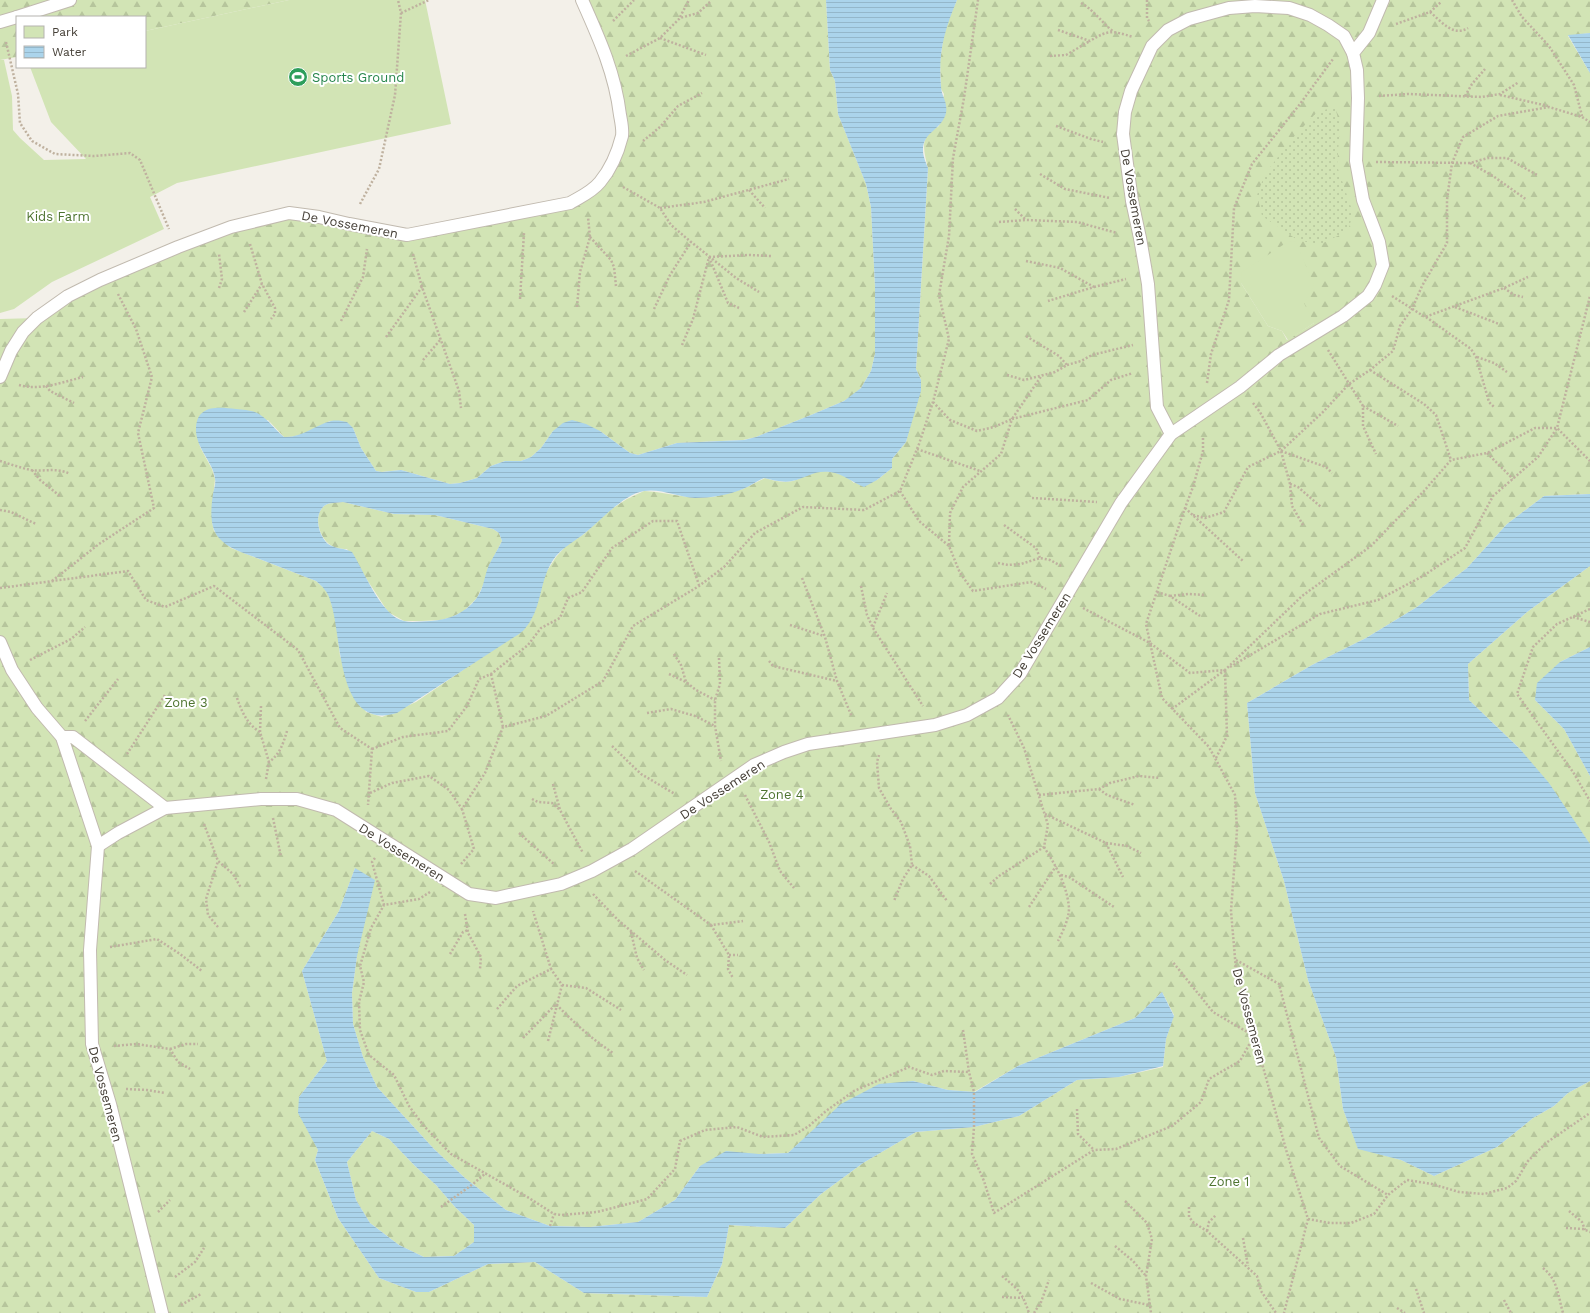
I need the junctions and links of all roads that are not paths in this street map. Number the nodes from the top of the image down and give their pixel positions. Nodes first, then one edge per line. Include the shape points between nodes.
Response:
1 (70, 0) edge
2 (582, 0) edge
3 (1383, 0) edge
4 (20, 16) edge
5 (16, 17) edge
6 (0, 22) edge
7 (1353, 53) junction
8 (0, 377) edge
9 (1171, 434) junction
10 (0, 642) edge
11 (67, 737) junction
12 (165, 808) junction
13 (98, 846) junction
14 (162, 1313) edge

1 - 4 lane
2 - 8 lane, De Vossemeren via 610,66 618,93 622,135 613,160 599,183 586,194 570,203 407,235 289,213 243,224 178,247 68,296 37,318 23,332 11,351
3 - 7 lane via 1369,33
5 - 6 lane
7 - 9 lane, De Vossemeren via 1358,98 1356,161 1364,200 1379,242 1383,265 1375,285 1368,296 1343,316 1279,356 1240,387
7 - 9 lane, De Vossemeren via 1344,36 1310,15 1289,8 1254,6 1229,8 1189,19 1168,30 1152,46 1131,91 1125,112 1123,134 1132,201 1147,274 1157,407
9 - 12 lane, De Vossemeren via 1121,503 1020,674 998,698 967,715 935,725 808,744 754,765 617,858 566,882 496,898 469,894 336,810 297,798
10 - 11 lane, De Vossemeren via 12,670 37,708
11 - 12 lane, De Vossemeren
11 - 13 lane, De Vossemeren
12 - 13 lane, De Vossemeren
13 - 14 lane, De Vossemeren via 90,950 93,1047

